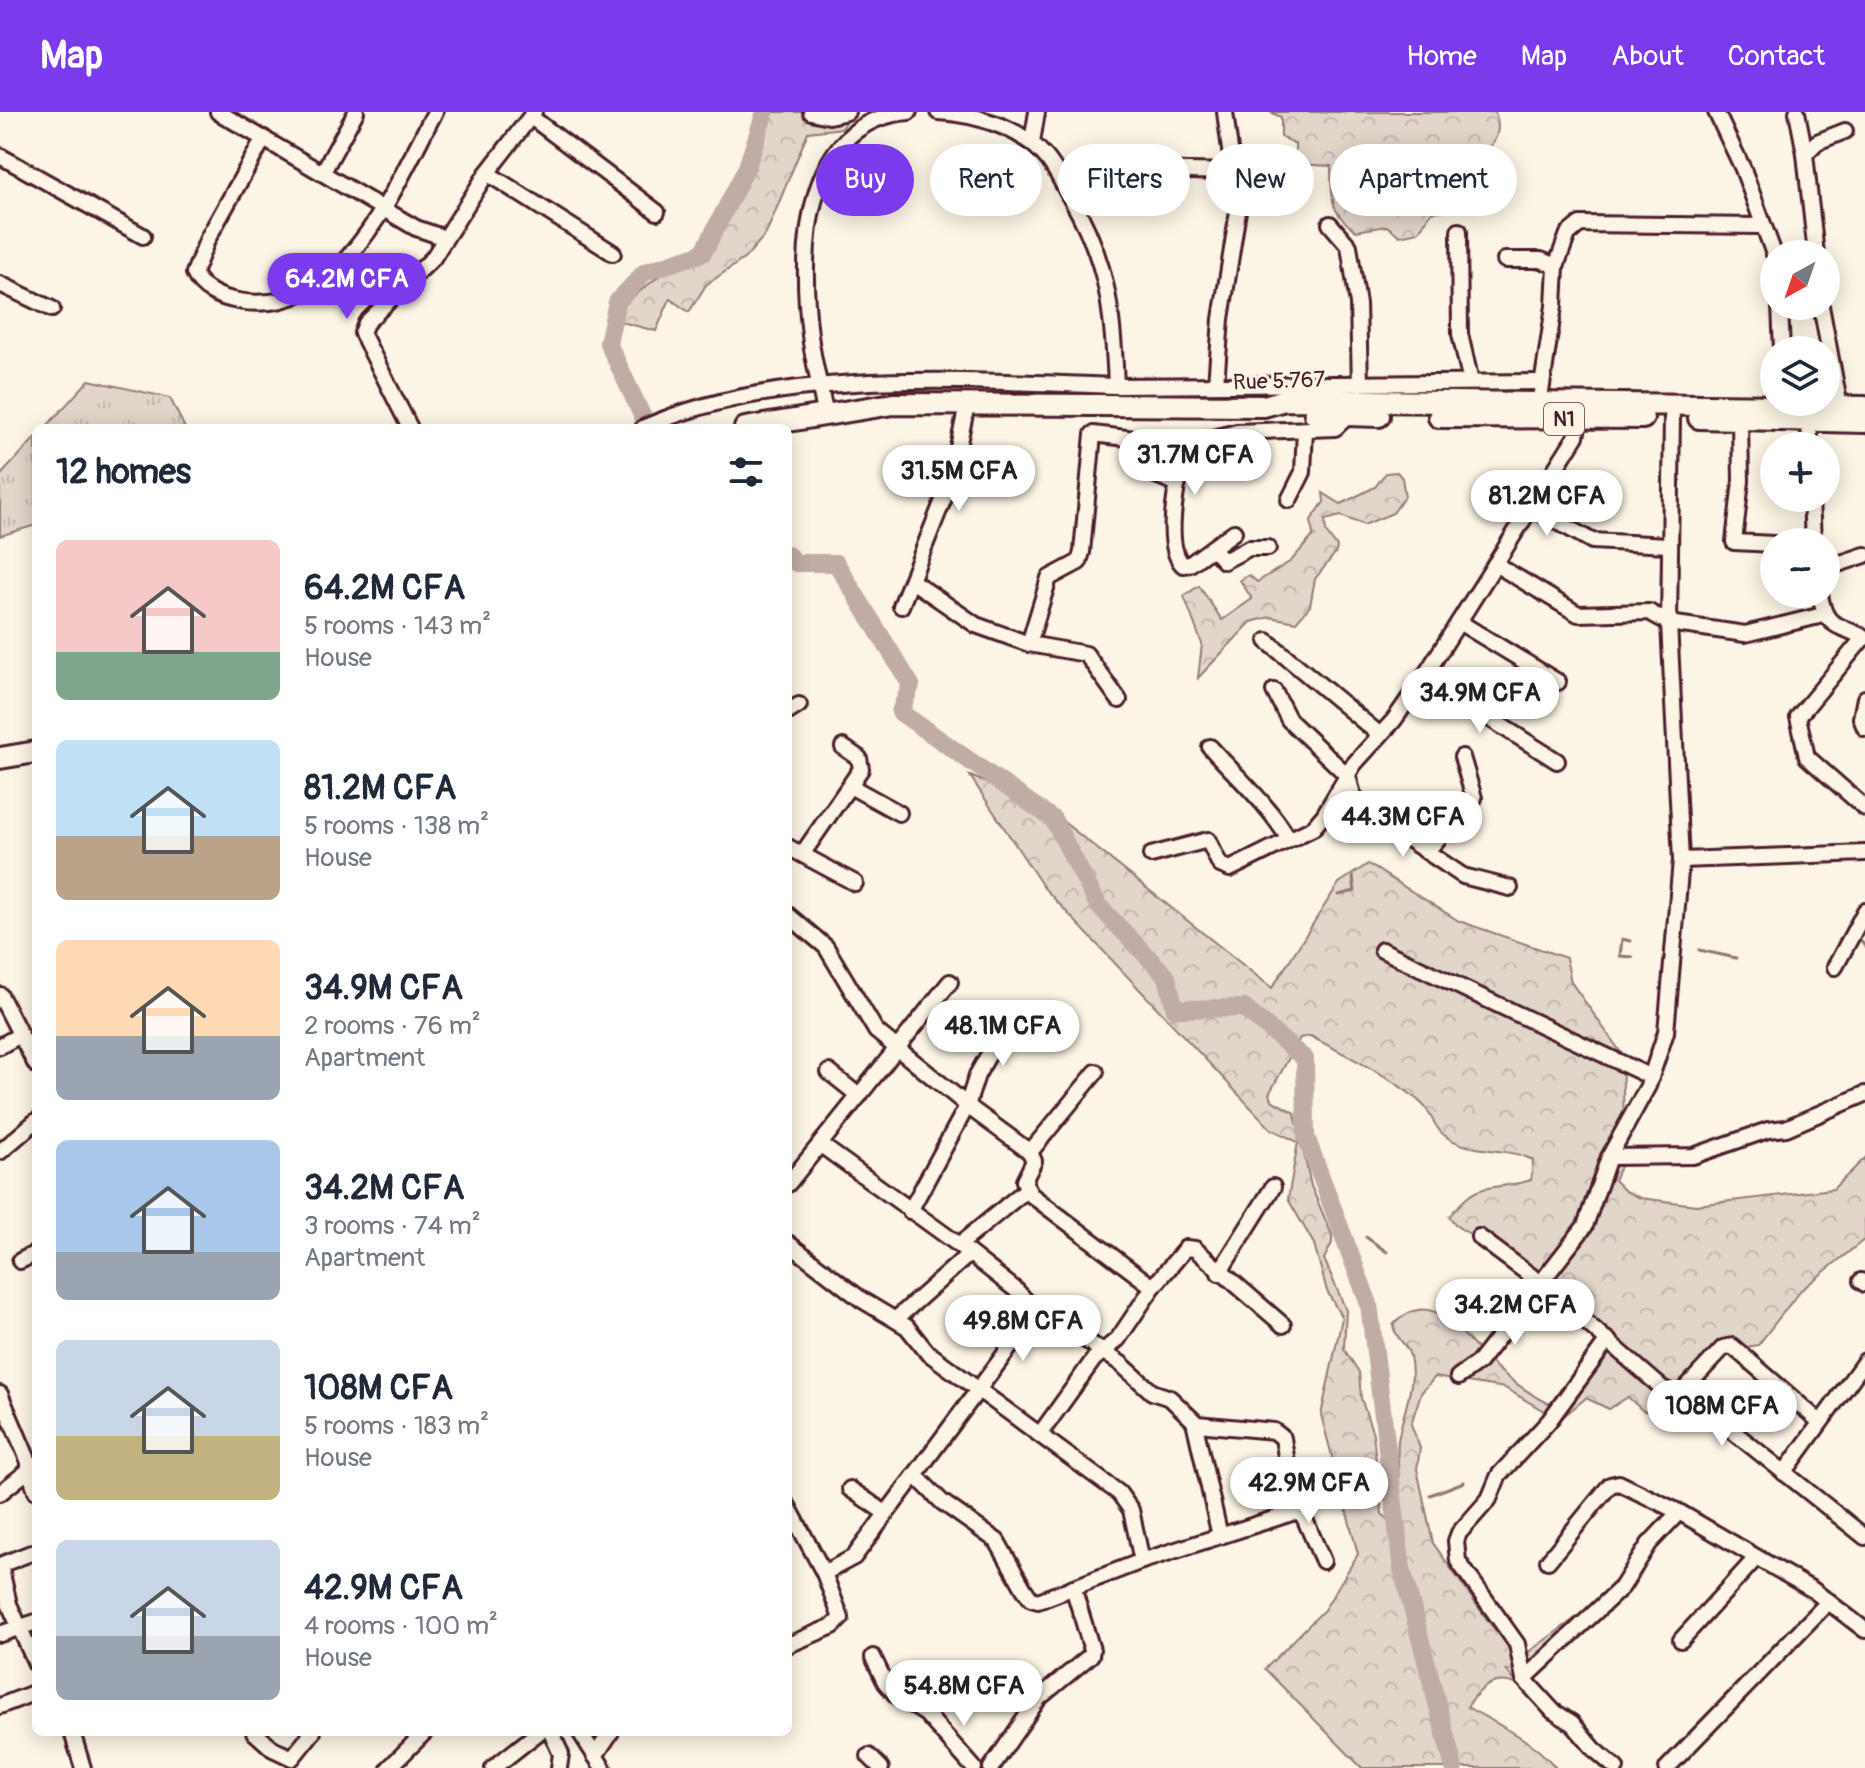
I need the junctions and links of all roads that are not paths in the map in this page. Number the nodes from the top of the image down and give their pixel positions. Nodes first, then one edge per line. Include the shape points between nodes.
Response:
1 (218, 112) edge
2 (356, 112) edge
3 (435, 112) edge
4 (811, 112) edge
5 (847, 112) edge
6 (888, 112) edge
7 (909, 112) edge
8 (938, 112) edge
9 (1037, 112) edge
10 (1225, 112) edge
11 (1716, 112) edge
12 (1797, 112) edge
13 (896, 113) edge
14 (533, 115) edge
15 (1845, 131) dead end
16 (264, 138) junction
17 (1032, 142) junction
18 (1230, 144) edge
19 (1805, 154) junction
20 (0, 156) edge
21 (323, 172) junction
22 (487, 173) junction
23 (1058, 176) edge
24 (383, 207) junction
25 (657, 212) dead end
26 (1081, 216) edge
27 (1237, 216) edge
28 (1330, 224) dead end
29 (1762, 226) junction
30 (1459, 231) dead end
31 (143, 236) dead end
32 (445, 238) junction
33 (1768, 240) edge
34 (1814, 240) edge
35 (613, 253) dead end
36 (1505, 260) dead end
37 (1556, 266) junction
38 (0, 284) edge
39 (52, 309) dead end
40 (1471, 382) junction
41 (1541, 382) junction
42 (1216, 384) junction
43 (1360, 384) junction
44 (1116, 386) junction
45 (821, 388) junction
46 (967, 405) junction
47 (1760, 405) edge
48 (1264, 406) junction
49 (1840, 407) edge
50 (1865, 407) edge
51 (1538, 411) junction
52 (825, 414) junction
53 (1348, 416) junction
54 (1672, 417) junction
55 (1580, 419) junction
56 (1809, 420) junction
57 (1740, 421) junction
58 (1865, 422) edge
59 (408, 424) edge
60 (654, 424) edge
61 (768, 424) edge
62 (1305, 430) junction
63 (1809, 432) edge
64 (1142, 438) junction
65 (1185, 445) junction
66 (1178, 484) junction
67 (1289, 500) dead end
68 (1531, 507) junction
69 (1234, 532) dead end
70 (1760, 543) edge
71 (1668, 545) junction
72 (1212, 548) junction
73 (1268, 548) dead end
74 (1865, 555) edge
75 (1840, 563) edge
76 (1495, 564) junction
77 (912, 581) junction
78 (901, 606) dead end
79 (1822, 608) edge
80 (1823, 615) junction
81 (1459, 622) junction
82 (1669, 623) junction
83 (1864, 637) edge
84 (1267, 641) dead end
85 (1029, 644) junction
86 (1424, 677) junction
87 (1558, 682) dead end
88 (1274, 691) dead end
89 (1865, 698) edge
90 (1119, 700) dead end
91 (1865, 728) edge
92 (1380, 735) junction
93 (843, 747) dead end
94 (1210, 747) dead end
95 (32, 753) edge
96 (1462, 757) dead end
97 (0, 758) edge
98 (1557, 761) dead end
99 (1348, 776) junction
100 (850, 786) junction
101 (1865, 808) edge
102 (899, 813) dead end
103 (1288, 838) junction
104 (792, 849) edge
105 (1427, 851) junction
106 (803, 853) junction
107 (1865, 853) edge
108 (1151, 855) dead end
109 (1681, 860) junction
110 (855, 883) dead end
111 (1510, 888) dead end
112 (1865, 911) edge
113 (792, 918) edge
114 (1382, 950) dead end
115 (1835, 967) dead end
116 (950, 982) dead end
117 (0, 995) edge
118 (1010, 1017) dead end
119 (20, 1035) junction
120 (0, 1046) edge
121 (897, 1047) junction
122 (32, 1058) edge
123 (829, 1072) dead end
124 (1096, 1072) dead end
125 (1651, 1077) junction
126 (1865, 1094) edge
127 (859, 1096) junction
128 (967, 1106) junction
129 (32, 1124) edge
130 (821, 1145) junction
131 (0, 1152) edge
132 (1030, 1152) junction
133 (1609, 1157) junction
134 (792, 1179) edge
135 (1273, 1187) dead end
136 (1030, 1190) junction
137 (910, 1211) junction
138 (1479, 1237) dead end
139 (792, 1246) edge
140 (964, 1250) junction
141 (32, 1255) edge
142 (20, 1261) dead end
143 (1219, 1273) junction
144 (1542, 1284) junction
145 (1153, 1287) junction
146 (1036, 1312) junction
147 (896, 1319) junction
148 (1283, 1325) dead end
149 (1608, 1340) junction
150 (1101, 1352) junction
151 (1865, 1361) edge
152 (1458, 1377) dead end
153 (978, 1392) junction
154 (0, 1394) edge
155 (1679, 1395) junction
156 (3, 1414) edge
157 (1820, 1422) junction
158 (1197, 1424) junction
159 (1040, 1434) junction
160 (32, 1468) edge
161 (1784, 1473) junction
162 (915, 1475) junction
163 (850, 1489) dead end
164 (0, 1493) edge
165 (884, 1512) junction
166 (1295, 1512) junction
167 (1679, 1512) junction
168 (792, 1513) edge
169 (1220, 1536) junction
170 (1865, 1537) edge
171 (32, 1553) edge
172 (1756, 1558) junction
173 (1142, 1561) junction
174 (1323, 1561) dead end
175 (1548, 1561) dead end
176 (0, 1565) edge
177 (824, 1573) junction
178 (1073, 1587) junction
179 (1829, 1601) junction
180 (32, 1624) edge
181 (20, 1628) junction
182 (1865, 1630) edge
183 (0, 1634) edge
184 (1681, 1640) dead end
185 (792, 1643) edge
186 (32, 1655) edge
187 (873, 1657) dead end
188 (1524, 1679) junction
189 (32, 1694) edge
190 (0, 1706) edge
191 (73, 1736) edge
192 (258, 1736) edge
193 (310, 1736) edge
194 (421, 1736) edge
195 (534, 1736) edge
196 (553, 1736) edge
197 (583, 1736) edge
198 (609, 1736) edge
199 (869, 1756) dead end
200 (599, 1762) edge
201 (83, 1768) edge
202 (389, 1768) edge
203 (493, 1768) edge
204 (559, 1768) edge
205 (881, 1768) edge
206 (974, 1768) edge
207 (991, 1768) edge
208 (1616, 1768) edge
209 (1667, 1768) edge

1 - 16 street
2 - 21 street
3 - 24 street
4 - 5 street
6 - 13 street
7 - 13 street
8 - 17 street via 983,120
9 - 17 street
10 - 18 street
11 - 29 street
12 - 19 street
13 - 45 street via 850,135 826,164 818,187 805,270 810,340
14 - 22 street
14 - 25 street
15 - 19 street via 1817,142
16 - 21 street
16 - 24 street via 196,263 194,273 202,287 251,303 299,293 356,251
17 - 23 street
19 - 34 street
20 - 31 street
21 - 24 street
22 - 32 street
22 - 35 street
24 - 32 street via 416,228
26 - 44 street via 1103,267
27 - 42 street
28 - 43 street via 1349,246 1358,304
29 - 33 street
29 - 37 street via 1580,224 1568,234
30 - 40 street via 1460,334
32 - 59 street via 433,258 371,316 362,333
36 - 37 street via 1541,260
37 - 41 street
38 - 39 street
40 - 41 street
40 - 43 street
41 - 51 street
42 - 43 street
42 - 44 street
44 - 45 street via 923,381
45 - 52 street
45 - 60 street via 704,405
46 - 48 highway, Rue 5.767 / N1
46 - 52 highway, Rue 5.767 / N1 via 893,404
46 - 77 street via 951,480
47 - 51 highway, Rue 5.767 / N1
48 - 51 highway, Rue 5.767 / N1 via 1285,400
48 - 53 highway, N1 via 1288,413
49 - 50 highway, Rue 5.767 / N1
51 - 53 highway, N1
51 - 55 highway, N1
52 - 61 highway, Rue 5.767 / N1
53 - 62 street via 1335,428
54 - 55 highway, N1
54 - 57 highway, N1
54 - 71 street
55 - 68 street via 1576,436
56 - 57 highway, N1
56 - 58 highway, N1
56 - 63 street
57 - 70 street via 1734,542
62 - 65 street via 1237,432
62 - 67 street via 1303,472
64 - 65 street
64 - 66 street via 1141,469
64 - 85 street via 1097,433 1090,437 1082,552 1079,562 1049,578
65 - 66 street
66 - 72 street via 1173,520 1177,559 1187,565
68 - 71 street via 1592,541
68 - 76 street
69 - 72 street
71 - 82 street
72 - 73 street via 1224,561 1249,548
74 - 75 street
76 - 81 street
76 - 82 street via 1574,613 1649,612
77 - 78 street
77 - 85 street via 976,625
79 - 80 street
80 - 82 street via 1745,634
80 - 83 street
81 - 86 street
81 - 87 street
82 - 109 street
83 - 101 street via 1798,717 1807,757
84 - 92 street
85 - 90 street via 1086,654
86 - 92 street
86 - 98 street
88 - 99 street via 1289,720
89 - 91 street
92 - 99 street
93 - 100 street via 861,761
94 - 103 street via 1272,810
95 - 97 highway
96 - 105 street via 1474,798
99 - 103 street via 1319,822
99 - 105 street via 1353,795 1369,813
100 - 102 street
100 - 106 street
103 - 108 street via 1230,869 1220,865 1208,840
104 - 106 street
105 - 111 street via 1463,876
106 - 110 street
107 - 109 street
109 - 125 street via 1666,1032
112 - 115 street
113 - 121 street via 826,947 870,1023
114 - 125 street
116 - 121 street
117 - 119 street
118 - 128 street via 977,1075
119 - 120 street
119 - 122 street
121 - 127 street
121 - 128 street
123 - 127 street
124 - 132 street
125 - 133 street
126 - 133 street via 1786,1128 1693,1156
127 - 130 street
128 - 132 street
128 - 137 street
129 - 131 street
130 - 134 street
130 - 137 street
132 - 136 street via 1034,1161 1024,1181
133 - 144 street via 1585,1226
135 - 143 street
136 - 140 street
136 - 145 street
137 - 140 street
138 - 144 street
139 - 147 street
140 - 146 street
140 - 147 street
141 - 142 street
143 - 145 street via 1195,1249 1186,1248
143 - 148 street
144 - 149 street
144 - 152 street via 1479,1362
145 - 150 street via 1118,1339
146 - 150 street
146 - 153 street
147 - 153 street via 927,1352
149 - 155 street via 1662,1388
149 - 188 street via 1549,1421 1499,1475 1489,1499 1456,1541 1458,1561 1517,1644
150 - 158 street via 1152,1392 1170,1398
150 - 159 street
151 - 157 street
153 - 159 street
153 - 162 street
154 - 156 street
155 - 157 street via 1723,1348 1732,1346
155 - 161 street via 1705,1409
156 - 160 street
157 - 161 street
158 - 166 street via 1274,1431 1283,1438
158 - 169 street
159 - 173 street via 1119,1493 1131,1510
160 - 164 street
161 - 170 street
162 - 165 street
162 - 178 street via 942,1502 997,1541 1031,1599
163 - 165 street
165 - 177 street via 854,1557
166 - 169 street
166 - 174 street via 1303,1515
167 - 172 street
167 - 175 street via 1615,1483
167 - 188 street via 1649,1544 1622,1587
168 - 177 street
169 - 173 street
171 - 176 street
172 - 179 street
172 - 184 street
173 - 178 street
176 - 181 street
177 - 185 street via 841,1618
178 - 207 street via 1091,1655 1039,1698
179 - 182 street
179 - 209 street
180 - 181 street
181 - 183 street
181 - 186 street
187 - 206 street via 896,1695 926,1714
188 - 208 street
189 - 190 street
191 - 201 street
192 - 193 street via 292,1758
194 - 202 street
195 - 203 street
196 - 204 street via 561,1754
197 - 200 street
198 - 200 street
199 - 205 street

